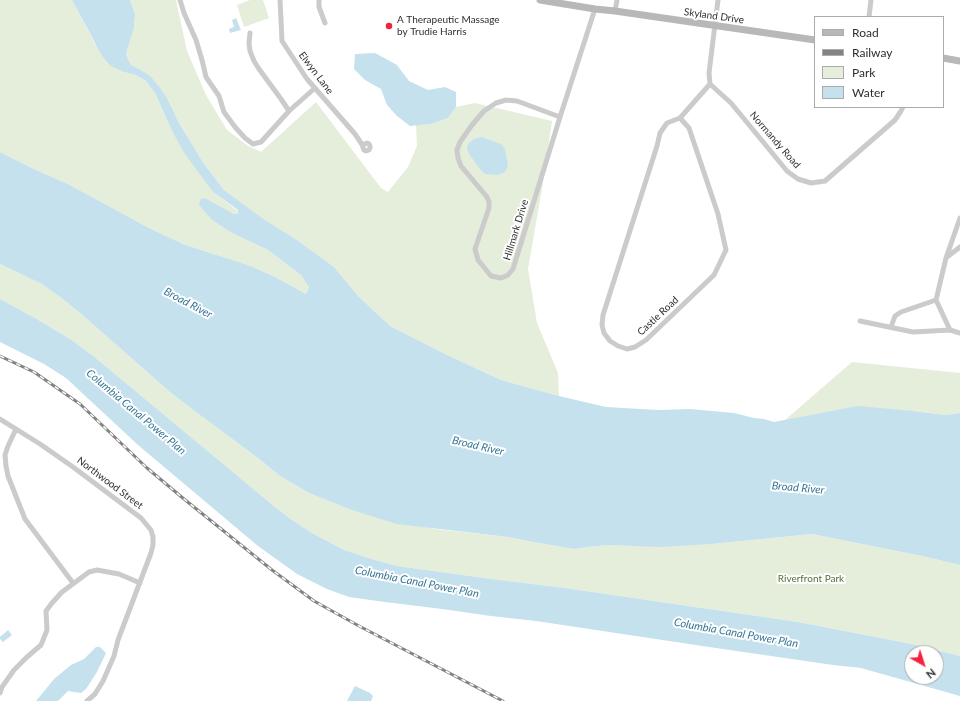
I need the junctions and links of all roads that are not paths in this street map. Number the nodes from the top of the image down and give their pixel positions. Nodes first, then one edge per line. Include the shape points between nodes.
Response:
1 (180, 0) edge
2 (280, 0) edge
3 (319, 0) edge
4 (540, 0) edge
5 (617, 0) edge
6 (718, 0) edge
7 (871, 0) edge
8 (595, 9) junction
9 (615, 11) junction
10 (868, 16) edge
11 (325, 23) dead end
12 (714, 26) junction
13 (250, 33) dead end
14 (814, 40) edge
15 (944, 58) edge
16 (960, 60) edge
17 (710, 84) junction
18 (315, 88) junction
19 (902, 108) edge
20 (289, 111) junction
21 (560, 117) junction
22 (680, 118) junction
23 (363, 146) dead end
24 (960, 218) edge
25 (960, 247) edge
26 (946, 258) junction
27 (936, 300) junction
28 (860, 321) dead end
29 (891, 327) junction
30 (950, 330) junction
31 (960, 333) edge
32 (0, 419) edge
33 (16, 429) junction
34 (140, 582) junction
35 (73, 583) junction
36 (0, 694) edge
37 (87, 701) edge

1 - 20 street via 196,40 206,77 219,96 224,112 245,138 253,144 261,142
2 - 18 street, Elwyn Lane via 282,41 306,79
3 - 11 street
4 - 8 street, Skyland Drive
5 - 9 street
6 - 12 street
7 - 10 street
8 - 9 street, Skyland Drive
8 - 21 street, Hillmark Drive
9 - 12 street, Skyland Drive
12 - 14 street, Skyland Drive
12 - 17 street
13 - 20 street via 250,51 254,61
15 - 16 street
17 - 19 street, Normandy Road via 731,103 787,170 798,179 811,183 825,182 895,120
17 - 22 street, Castle Road
18 - 20 street
18 - 23 street, Elwyn Lane
21 - 21 street, Hillmark Drive via 513,269 501,278 491,276 478,260 475,249 489,202 461,166 457,150 460,142 484,111 506,100 517,101
22 - 22 street, Castle Road via 667,123 660,133 603,315 604,333 610,341 627,350 646,340 714,275 726,250 718,214 690,128
24 - 26 street
25 - 26 street
26 - 27 street
27 - 29 street via 901,312 895,316
27 - 30 street
28 - 29 street
29 - 30 street via 913,332
30 - 31 street
32 - 33 street, Northwood Street
33 - 34 street, Northwood Street via 73,467 146,523 151,530 153,545
33 - 35 street via 5,455 8,476 25,519
34 - 35 street via 119,574 97,570 89,572
34 - 37 street, Northwood Street via 103,681
35 - 36 street via 46,612 47,630 41,646 14,670

